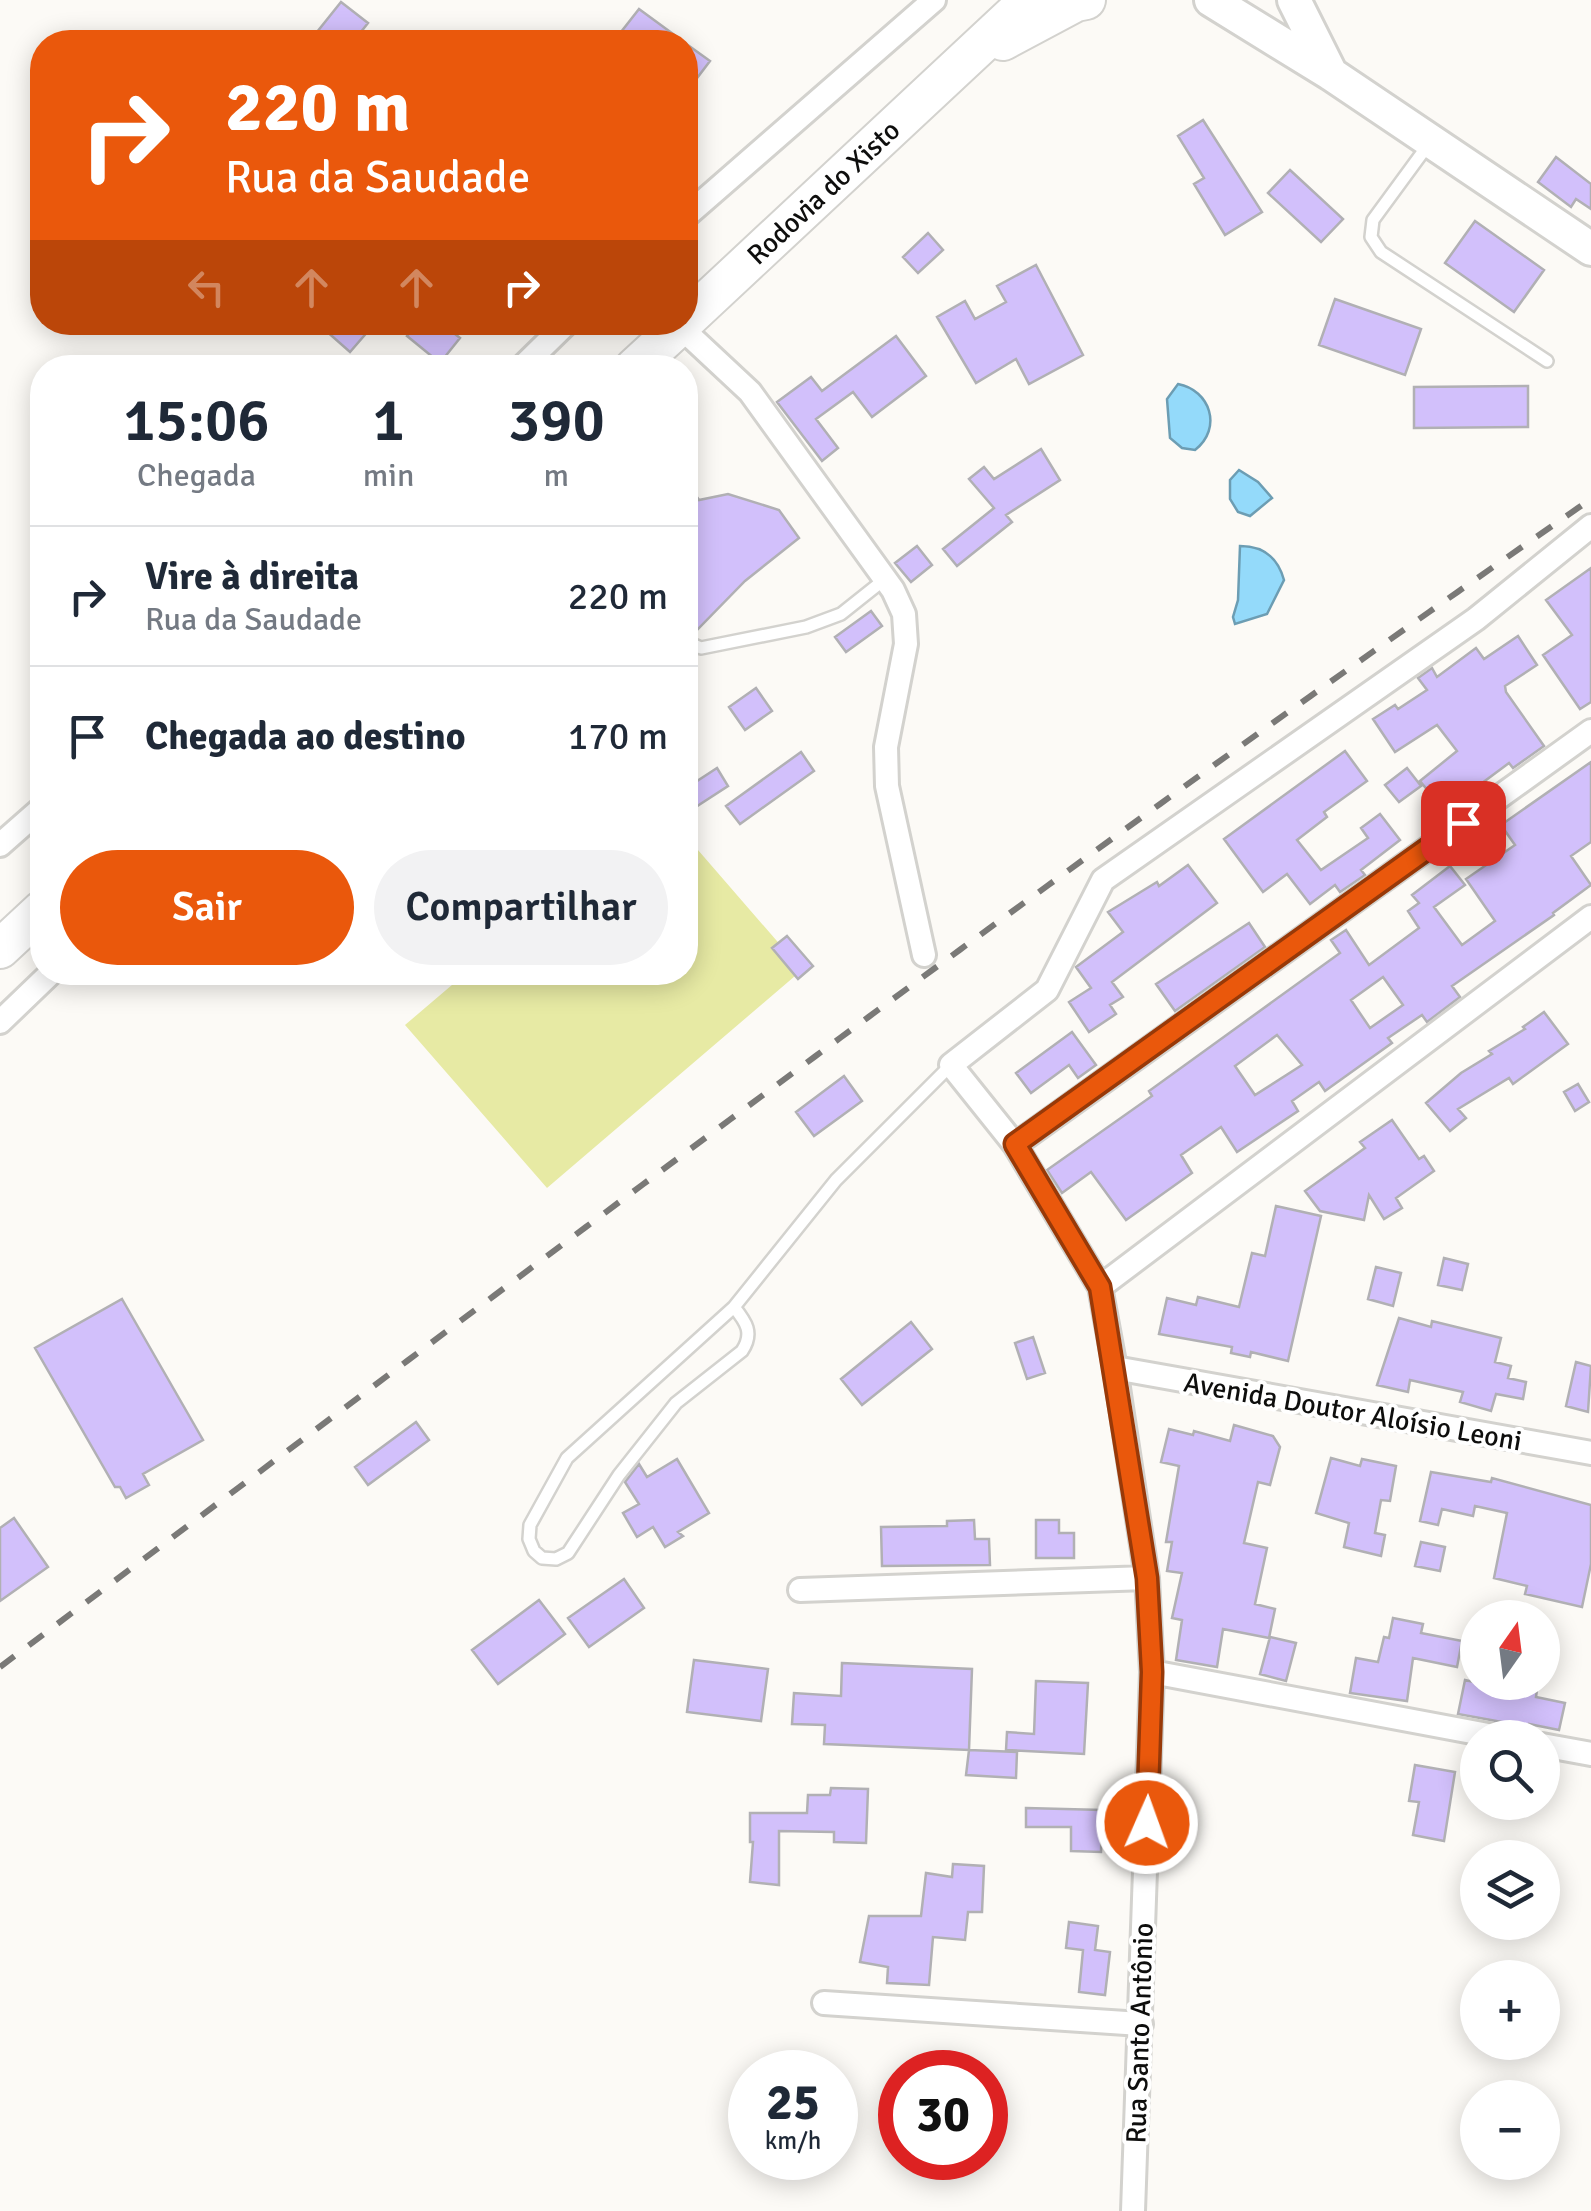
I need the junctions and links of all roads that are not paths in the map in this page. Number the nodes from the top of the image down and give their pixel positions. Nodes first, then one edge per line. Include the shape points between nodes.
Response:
1 (934, 0) edge
2 (1029, 0) edge
3 (1086, 0) edge
4 (1211, 0) edge
5 (1294, 0) edge
6 (962, 64) junction
7 (1331, 74) junction
8 (1431, 141) junction
9 (698, 206) edge
10 (1591, 250) edge
11 (698, 307) edge
12 (555, 335) edge
13 (668, 335) edge
14 (693, 335) edge
15 (534, 355) edge
16 (648, 355) edge
17 (1547, 361) dead end
18 (1591, 526) edge
19 (885, 579) junction
20 (698, 647) edge
21 (1591, 731) edge
22 (30, 819) edge
23 (0, 845) edge
24 (1591, 917) edge
25 (924, 955) dead end
26 (38, 985) edge
27 (0, 1022) edge
28 (951, 1065) junction
29 (1015, 1144) junction
30 (1100, 1287) junction
31 (734, 1307) junction
32 (1115, 1368) junction
33 (1591, 1453) edge
34 (1147, 1578) junction
35 (800, 1590) dead end
36 (1152, 1672) junction
37 (1460, 1730) edge
38 (1560, 1748) edge
39 (1591, 1754) edge
40 (824, 2003) dead end
41 (1141, 2024) junction
42 (1133, 2211) edge

1 - 9 street
2 - 6 highway, Rodovia do Xisto
3 - 6 highway, Rodovia do Xisto
4 - 7 main road
5 - 7 main road
6 - 11 highway, Rodovia do Xisto
7 - 8 main road
8 - 10 main road
8 - 17 lane via 1373,220 1371,237 1381,252
12 - 15 street
13 - 16 highway, Rodovia do Xisto
14 - 19 street via 750,392
18 - 28 street via 1476,619 1103,880 1047,990
19 - 20 lane via 841,614 806,627
19 - 25 street via 904,614 906,644 886,747 887,786
21 - 29 street
22 - 23 street
24 - 30 street
26 - 27 street
28 - 29 street, Rua Santo Antônio
28 - 31 lane via 836,1180
29 - 30 street, Rua Santo Antônio
30 - 32 street, Rua Santo Antônio
31 - 31 lane via 748,1328 742,1351 676,1403 568,1553 542,1558 529,1539 530,1525 567,1458
32 - 33 street, Avenida Doutor Aloísio Leoni
32 - 34 street, Rua Santo Antônio
34 - 35 street
34 - 36 street, Rua Santo Antônio
36 - 37 street
36 - 41 street, Rua Santo Antônio
38 - 39 street
40 - 41 street
41 - 42 street, Rua Santo Antônio

